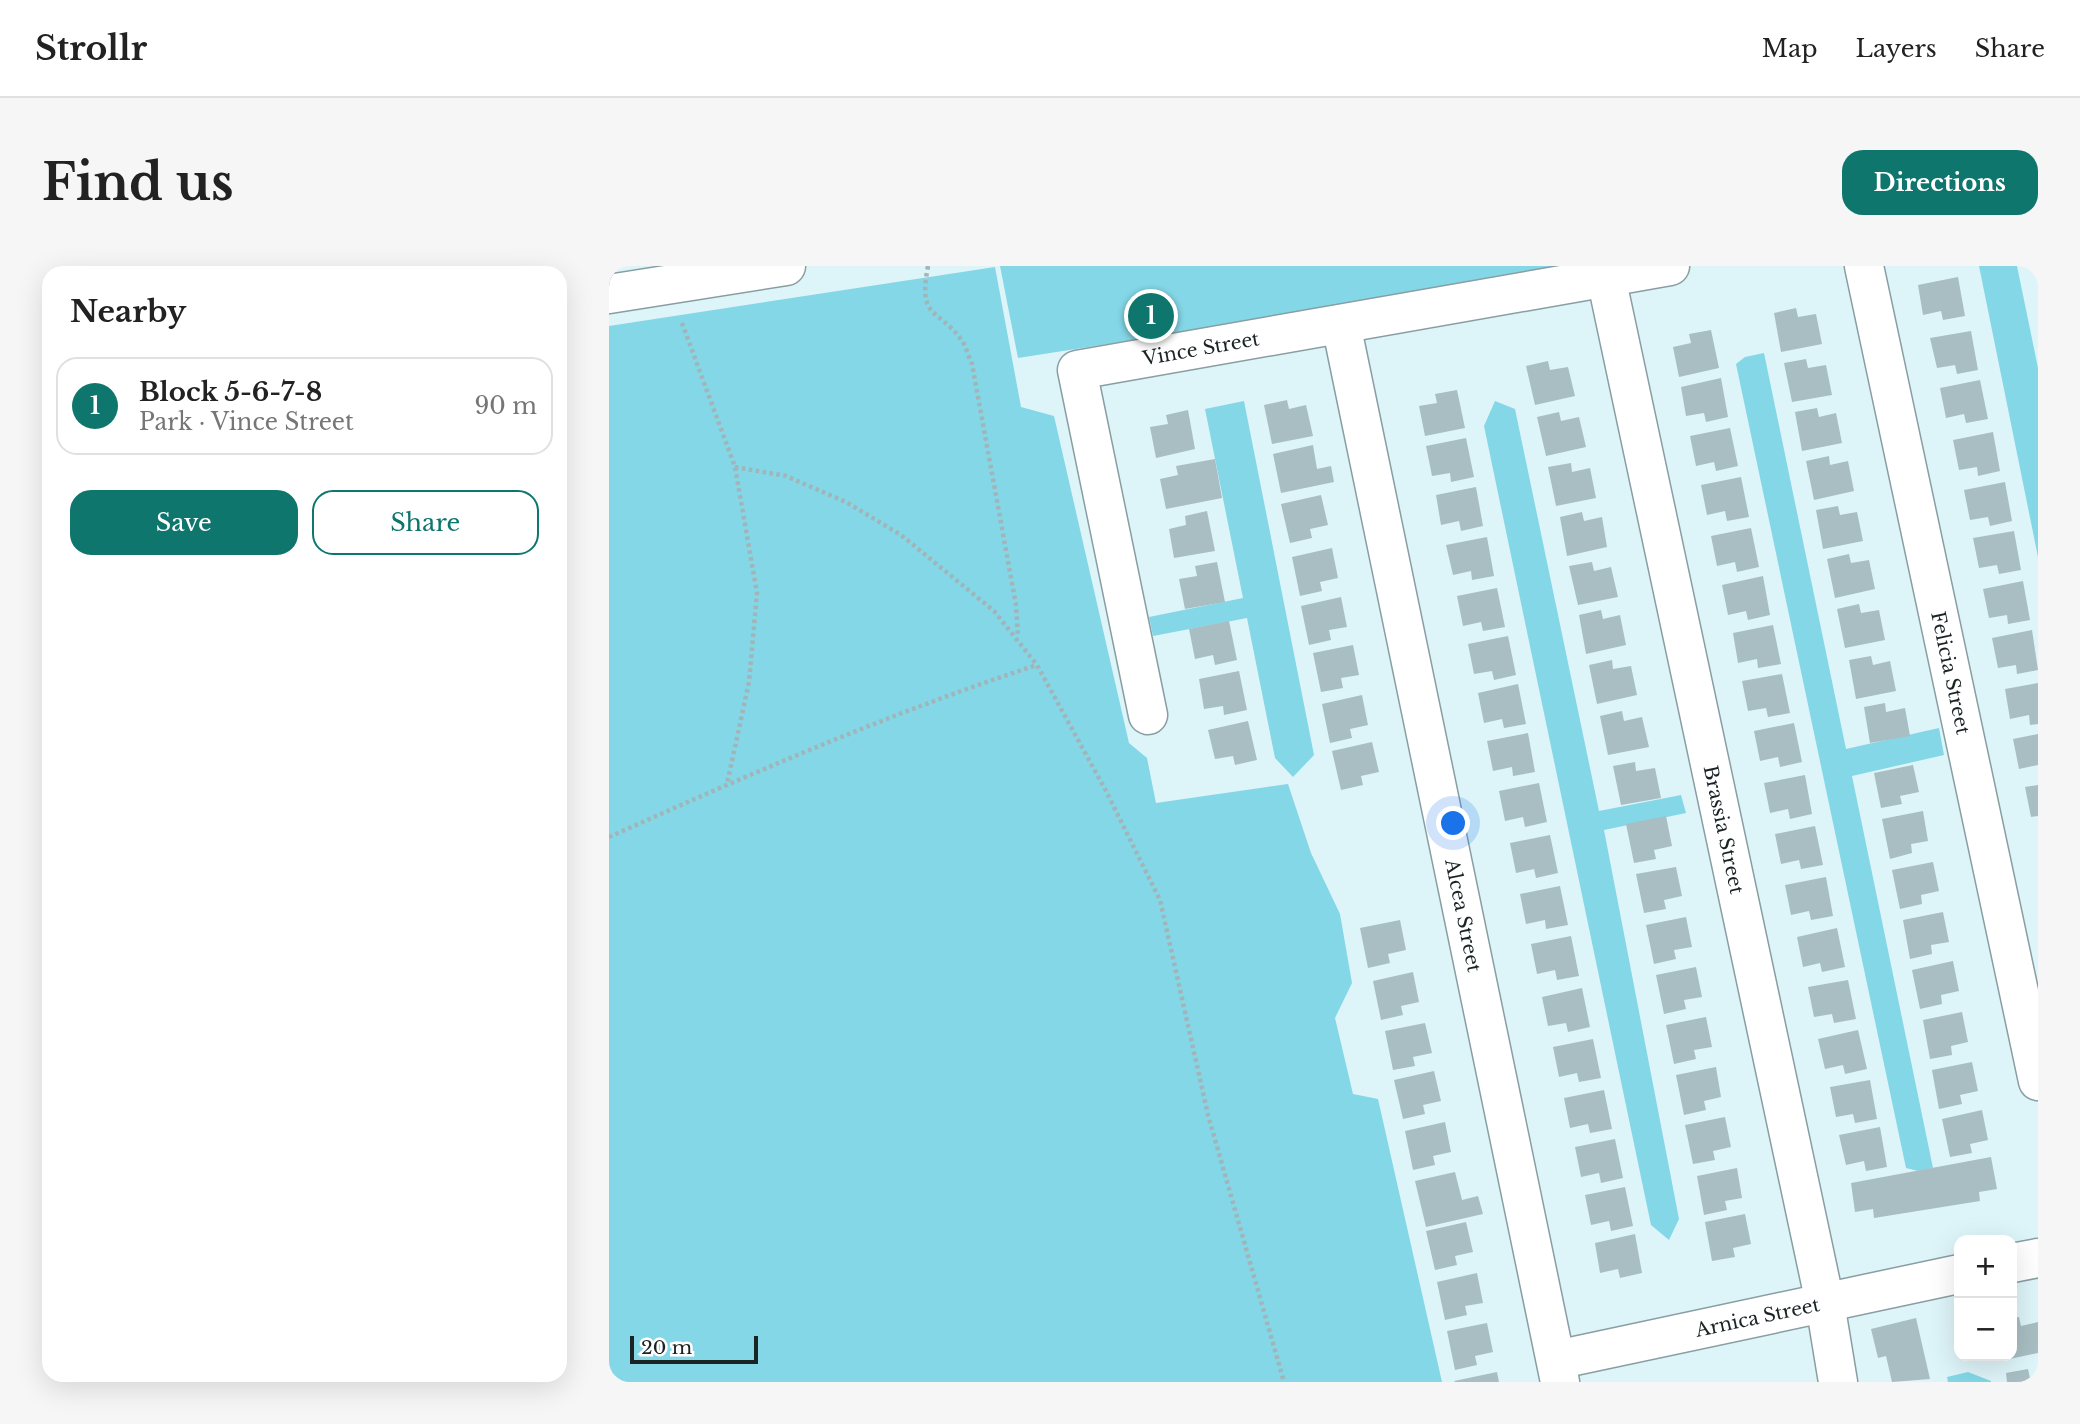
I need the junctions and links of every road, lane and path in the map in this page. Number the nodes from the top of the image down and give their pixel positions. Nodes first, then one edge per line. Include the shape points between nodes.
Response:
1 (786, 266) edge
2 (928, 266) edge
3 (1670, 266) edge
4 (1864, 266) edge
5 (666, 276) edge
6 (1607, 277) junction
7 (609, 294) edge
8 (1341, 324) junction
9 (735, 467) junction
10 (1018, 638) junction
11 (1037, 665) junction
12 (1148, 715) dead end
13 (727, 784) junction
14 (609, 837) edge
15 (2038, 1082) edge
16 (2038, 1258) edge
17 (2017, 1262) edge
18 (1954, 1275) edge
19 (1825, 1303) junction
20 (1558, 1371) edge
21 (1285, 1382) edge
22 (1838, 1382) edge

1 - 5 street
2 - 10 path via 926,297 931,313 961,339 972,365 1016,605
3 - 6 street, Vince Street
4 - 15 street, Felicia Street
5 - 7 street
5 - 9 path
6 - 8 street, Vince Street
6 - 19 street, Brassia Street
8 - 12 street, Vince Street via 1077,370
8 - 20 street, Alcea Street
9 - 10 path via 786,475 846,502 901,535 959,580
9 - 13 path via 757,593 749,682
10 - 11 path
11 - 13 path via 932,699
11 - 21 path via 1160,900 1208,1115
13 - 14 path
16 - 17 street
18 - 19 street, Arnica Street
19 - 20 street, Arnica Street
19 - 22 street, Brassia Street

